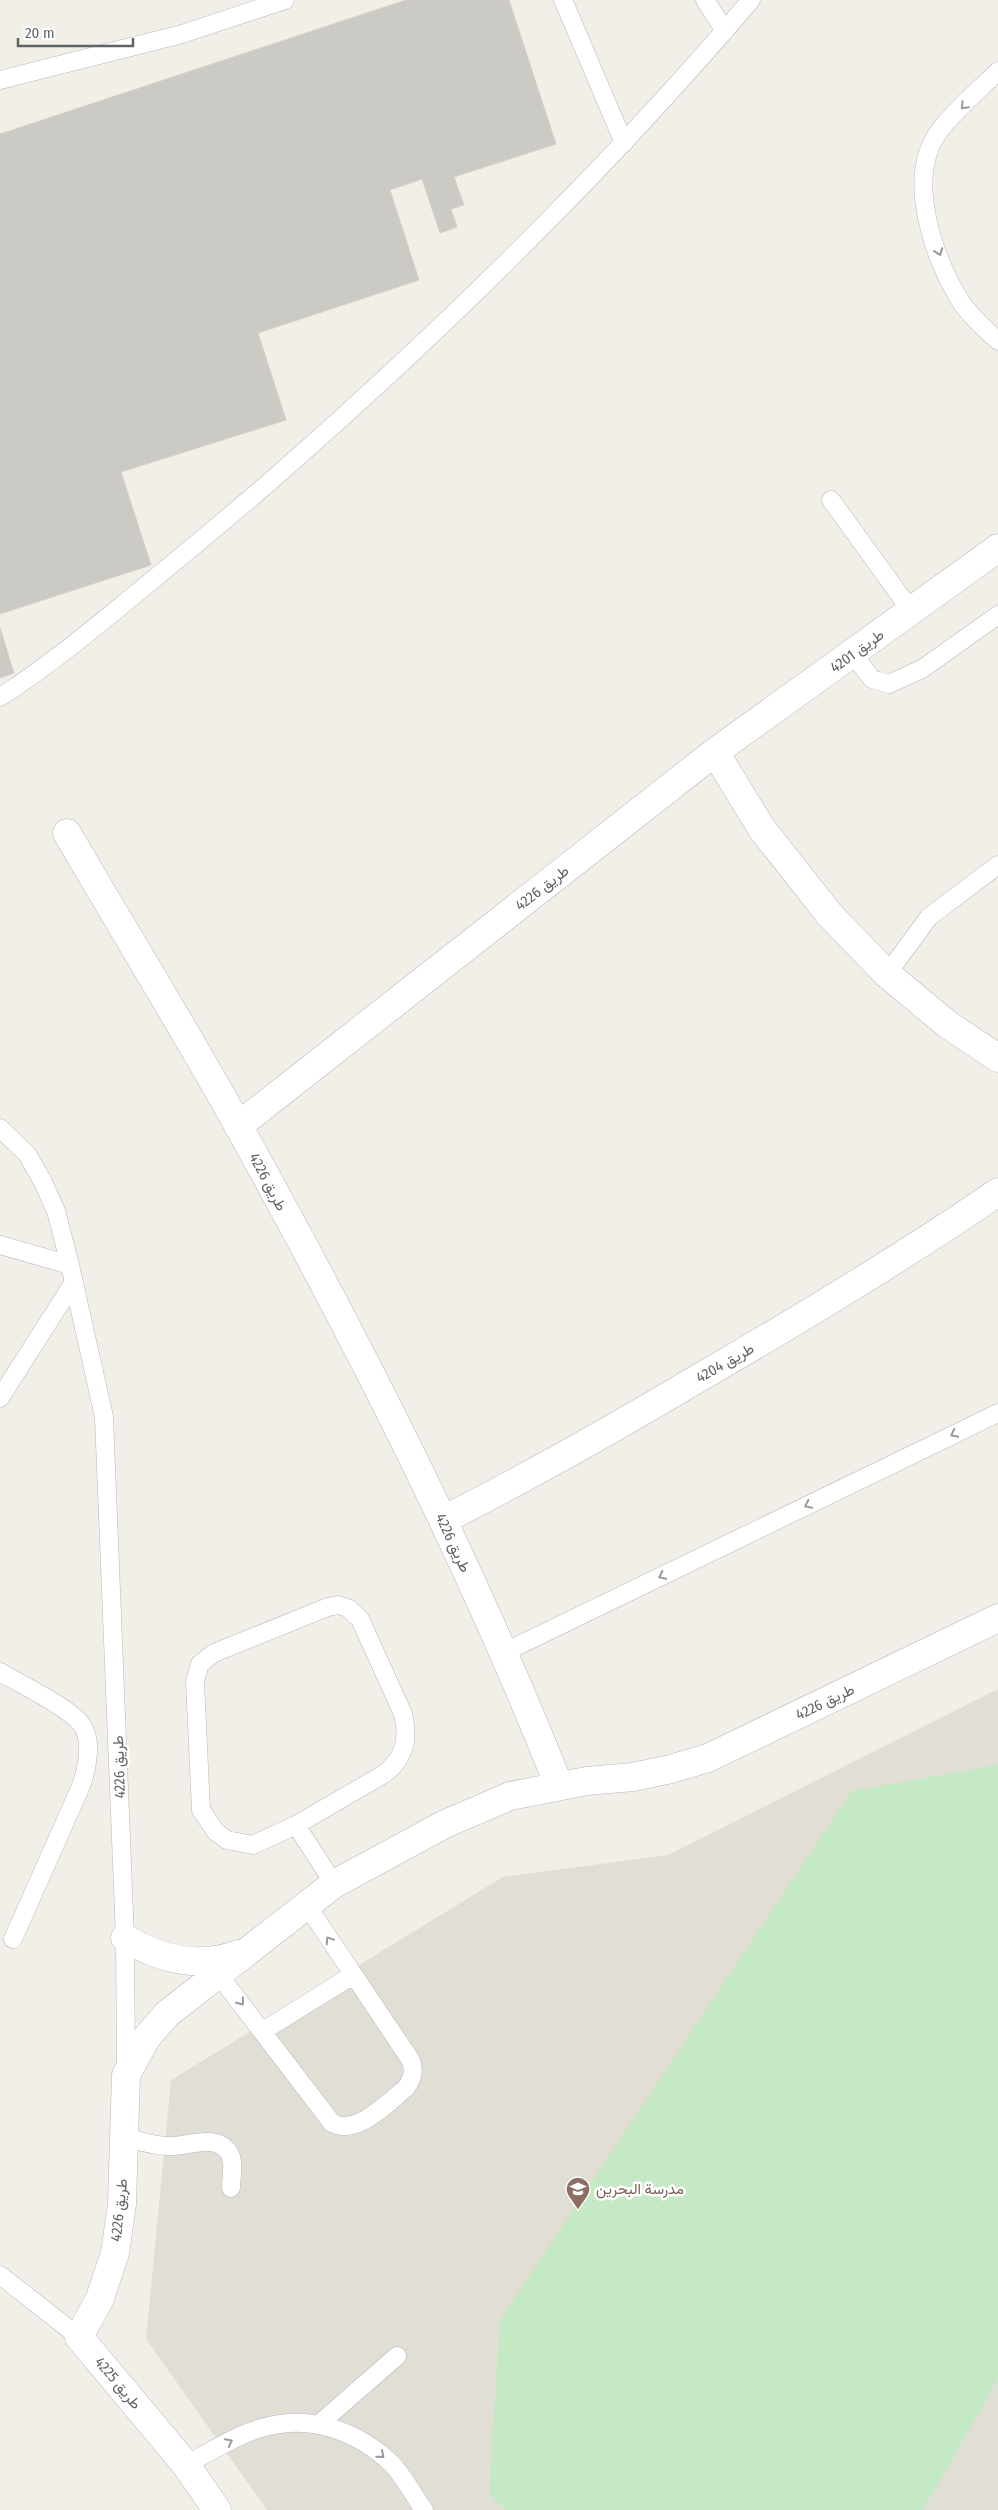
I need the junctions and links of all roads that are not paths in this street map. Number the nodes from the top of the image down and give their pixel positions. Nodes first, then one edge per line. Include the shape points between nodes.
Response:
1 (285, 0) edge
2 (563, 0) edge
3 (705, 0) edge
4 (751, 0) edge
5 (725, 31) junction
6 (998, 71) edge
7 (0, 80) edge
8 (624, 142) junction
9 (998, 340) edge
10 (831, 500) dead end
11 (998, 548) edge
12 (912, 612) junction
13 (998, 615) edge
14 (853, 654) junction
15 (0, 696) edge
16 (716, 752) junction
17 (67, 833) dead end
18 (998, 865) edge
19 (887, 974) junction
20 (998, 1058) edge
21 (238, 1126) junction
22 (0, 1128) edge
23 (998, 1192) edge
24 (0, 1244) edge
25 (70, 1265) junction
26 (74, 1282) junction
27 (0, 1398) edge
28 (998, 1413) edge
29 (443, 1520) junction
30 (998, 1618) edge
31 (503, 1653) junction
32 (0, 1672) edge
33 (559, 1786) junction
34 (296, 1825) junction
35 (334, 1884) junction
36 (306, 1904) junction
37 (125, 1938) junction
38 (13, 1939) dead end
39 (251, 1949) junction
40 (218, 1974) junction
41 (353, 1975) junction
42 (263, 2031) junction
43 (126, 2075) junction
44 (125, 2136) junction
45 (231, 2188) dead end
46 (0, 2275) edge
47 (79, 2337) junction
48 (397, 2356) dead end
49 (318, 2425) junction
50 (186, 2465) junction
51 (215, 2509) edge
52 (424, 2510) edge

1 - 7 lane via 182,34
2 - 8 lane
3 - 5 lane
4 - 5 lane
5 - 8 lane
6 -> 9 lane via 939,131 928,153 922,190 928,221 962,303
8 - 15 lane via 457,311 340,420 108,617 61,655
10 - 12 lane
11 - 12 street, طريق 4201
12 - 14 street, طريق 4201
13 - 14 lane via 922,669 889,684 872,679
14 - 16 street, طريق 4201
16 - 19 street via 762,829 829,914
16 - 21 street, طريق 4226
17 - 21 street
18 - 19 lane via 930,916
19 - 20 street via 947,1024
21 - 29 street, طريق 4226 via 366,1364
22 - 25 lane, طريق 4226 via 27,1154 43,1182 56,1211
23 - 29 street, طريق 4204 via 932,1237 765,1340 535,1474
24 - 25 lane
25 - 26 lane, طريق 4226
26 - 27 lane
26 - 37 lane, طريق 4226 via 104,1417
28 -> 31 lane
29 - 31 street, طريق 4226
30 - 33 street, طريق 4226 via 708,1758 671,1770
31 - 33 street, طريق 4226
32 - 38 lane via 67,1712 82,1726 87,1750 86,1772 81,1786
33 - 35 street, طريق 4226 via 510,1796 445,1824
34 - 34 lane via 395,1766 406,1742 403,1714 360,1620 348,1608 338,1605 214,1653 200,1664 196,1672 201,1810 207,1822 227,1840 253,1845
34 - 35 lane
35 - 36 street, طريق 4226
36 - 39 street, طريق 4226
41 -> 36 lane
37 - 39 street, طريق 4226 via 161,1956 181,1960 221,1959
37 - 43 lane, طريق 4226
39 - 40 street, طريق 4226
40 -> 42 lane
40 - 43 street, طريق 4226 via 167,2014 147,2037
41 - 42 lane
41 - 42 lane via 410,2059 413,2070 412,2080 406,2088 358,2124 344,2127 332,2123
43 - 44 street, طريق 4226
44 - 45 lane via 169,2146 213,2142 232,2158
44 - 47 street, طريق 4226 via 122,2204 115,2253 100,2298
46 - 47 lane, طريق 4225
47 - 50 street, طريق 4225
48 - 49 lane
50 -> 49 lane via 256,2430 280,2424
49 -> 52 lane via 345,2433 370,2446 392,2464
50 - 51 street, طريق 4225

